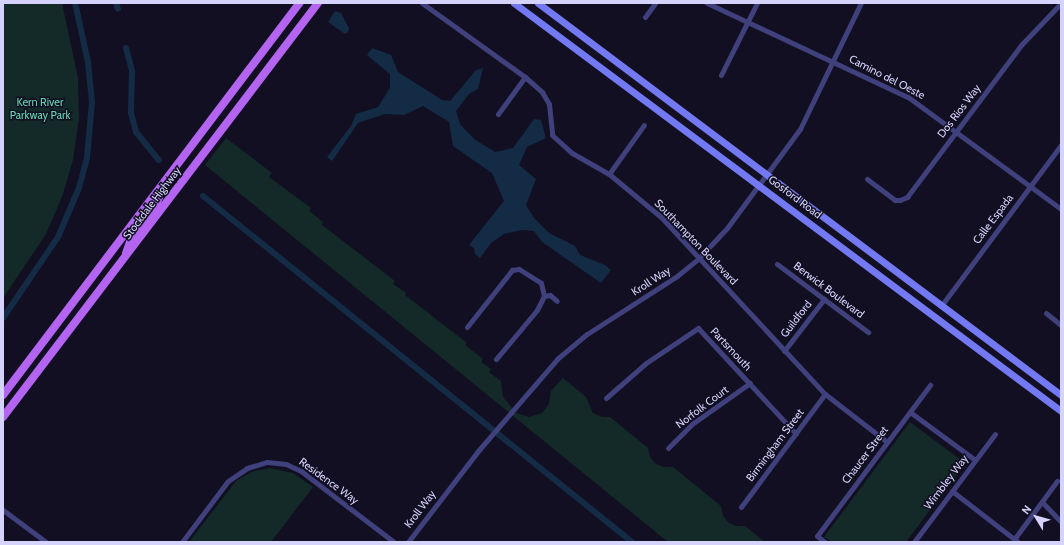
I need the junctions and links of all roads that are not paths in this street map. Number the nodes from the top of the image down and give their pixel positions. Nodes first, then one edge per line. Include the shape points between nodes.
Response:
1 (300, 3) edge
2 (318, 3) edge
3 (422, 3) edge
4 (514, 3) edge
5 (655, 3) edge
6 (707, 3) edge
7 (757, 3) edge
8 (861, 3) edge
9 (1061, 3) edge
10 (542, 4) edge
11 (645, 17) dead end
12 (749, 22) junction
13 (833, 60) junction
14 (721, 75) dead end
15 (525, 77) junction
16 (498, 114) dead end
17 (644, 125) dead end
18 (956, 131) junction
19 (1061, 145) edge
20 (609, 174) junction
21 (767, 175) junction
22 (867, 179) dead end
23 (760, 185) junction
24 (1030, 186) junction
25 (157, 192) junction
26 (1061, 209) edge
27 (125, 257) junction
28 (699, 258) junction
29 (777, 264) dead end
30 (544, 296) junction
31 (824, 299) junction
32 (557, 301) dead end
33 (941, 306) junction
34 (1046, 313) dead end
35 (1061, 324) edge
36 (466, 327) dead end
37 (868, 332) dead end
38 (784, 351) junction
39 (496, 359) dead end
40 (750, 383) junction
41 (930, 385) dead end
42 (825, 394) junction
43 (3, 395) edge
44 (1061, 395) edge
45 (606, 398) dead end
46 (1061, 411) edge
47 (910, 412) junction
48 (3, 417) edge
49 (796, 434) junction
50 (995, 434) dead end
51 (887, 442) junction
52 (668, 448) dead end
53 (975, 460) junction
54 (1058, 481) dead end
55 (952, 491) junction
56 (1042, 502) junction
57 (741, 507) dead end
58 (3, 510) edge
59 (1061, 522) edge
60 (1017, 540) edge
61 (46, 542) edge
62 (182, 542) edge
63 (394, 542) edge
64 (408, 542) edge
65 (825, 542) edge
66 (914, 542) edge

1 - 25 main road, Stockdale Highway
2 - 27 main road, Stockdale Highway
3 - 15 street, Southampton Boulevard
4 - 23 main road, Gosford Road
5 - 11 street
6 - 12 street, Camino del Oeste
7 - 12 street
8 - 13 street, Kroll Way
9 - 18 street, Dos Rios Way via 1022,44
10 - 21 main road, Gosford Road
12 - 13 street, Camino del Oeste
12 - 14 street
13 - 18 street, Camino del Oeste via 908,97
13 - 21 street, Kroll Way via 800,129
15 - 16 street
15 - 20 street, Southampton Boulevard via 542,92 549,104 552,135 572,153
17 - 20 street
18 - 22 street, Dos Rios Way via 907,197 895,200
18 - 24 street, Camino del Oeste
19 - 24 street, Calle Espada
20 - 28 street, Southampton Boulevard via 661,217
21 - 23 street, Kroll Way
21 - 33 main road, Gosford Road
23 - 28 street, Kroll Way via 727,228
23 - 46 main road, Gosford Road
24 - 26 street, Camino del Oeste
24 - 33 street, Calle Espada
25 - 27 main road via 158,201 130,239
25 - 43 main road, Stockdale Highway
27 - 48 main road, Stockdale Highway
28 - 38 street, Southampton Boulevard
28 - 64 street, Kroll Way via 672,280 603,322 572,346 529,390
29 - 31 street, Berwick Boulevard
30 - 32 street via 550,295
30 - 36 street via 541,283 519,269 512,270
30 - 39 street via 537,310
31 - 37 street, Berwick Boulevard
31 - 38 street, Guildford
33 - 44 main road, Gosford Road
34 - 35 street
38 - 42 street, Southampton Boulevard
40 - 45 street, Partsmouth via 698,328 646,363
40 - 49 street, Partsmouth
40 - 52 street, Norfolk Court via 692,424
41 - 47 street, Chaucer Street
42 - 49 street, Birmingham Street
42 - 51 street, Southampton Boulevard
47 - 51 street, Chaucer Street
47 - 53 street
49 - 57 street, Birmingham Street
50 - 53 street, Wimbley Way
51 - 65 street, Chaucer Street via 817,536
53 - 55 street, Wimbley Way
54 - 56 street
55 - 60 street
55 - 66 street, Wimbley Way
56 - 59 street
56 - 60 street
58 - 61 street
62 - 63 street, Residence Way via 228,481 247,468 267,462 286,464 301,471

